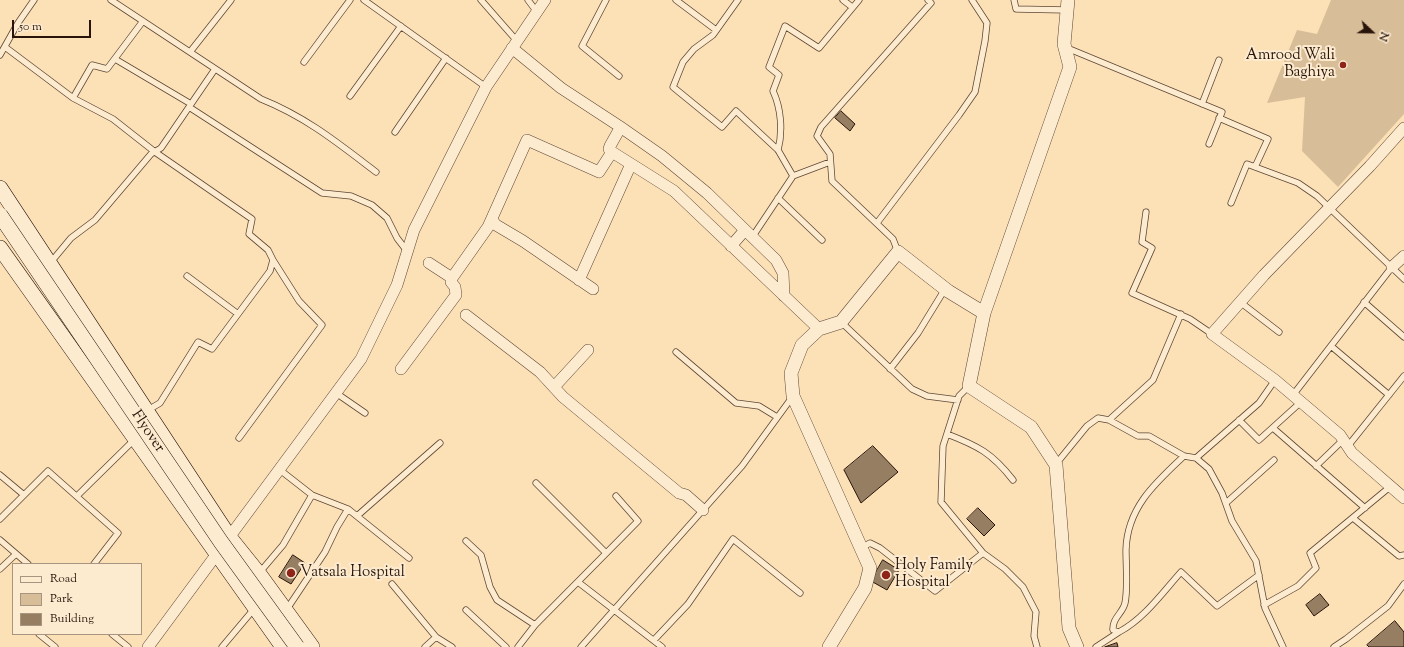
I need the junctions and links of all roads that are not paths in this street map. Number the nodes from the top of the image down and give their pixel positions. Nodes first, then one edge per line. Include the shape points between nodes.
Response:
1 (111, 0) edge
2 (231, 0) edge
3 (350, 0) edge
4 (364, 0) edge
5 (481, 0) edge
6 (528, 0) edge
7 (545, 0) edge
8 (606, 0) edge
9 (676, 0) edge
10 (738, 0) edge
11 (843, 0) edge
12 (859, 0) edge
13 (928, 0) edge
14 (972, 0) edge
15 (1014, 0) edge
16 (31, 1) edge
17 (1068, 5) edge
18 (852, 7) junction
19 (537, 12) junction
20 (143, 21) junction
21 (400, 26) junction
22 (716, 30) junction
23 (515, 44) junction
24 (4, 47) junction
25 (1064, 47) junction
26 (190, 52) junction
27 (0, 55) edge
28 (446, 58) junction
29 (115, 59) junction
30 (1219, 60) dead end
31 (304, 62) dead end
32 (215, 69) junction
33 (620, 76) dead end
34 (486, 86) junction
35 (350, 96) dead end
36 (73, 98) junction
37 (1202, 104) junction
38 (190, 106) junction
39 (1219, 118) junction
40 (619, 126) junction
41 (1404, 128) edge
42 (395, 132) dead end
43 (1208, 144) dead end
44 (778, 150) junction
45 (155, 152) junction
46 (612, 152) junction
47 (830, 162) junction
48 (631, 164) junction
49 (1255, 167) junction
50 (376, 172) dead end
51 (793, 176) junction
52 (0, 188) edge
53 (778, 198) junction
54 (1231, 203) dead end
55 (1330, 207) junction
56 (1146, 212) dead end
57 (0, 215) edge
58 (492, 220) junction
59 (877, 223) junction
60 (750, 232) junction
61 (33, 238) junction
62 (822, 240) dead end
63 (731, 246) junction
64 (408, 252) junction
65 (898, 252) junction
66 (1, 254) edge
67 (1404, 256) edge
68 (274, 260) junction
69 (429, 263) dead end
70 (49, 264) junction
71 (1392, 267) junction
72 (187, 276) dead end
73 (21, 278) junction
74 (452, 278) junction
75 (1404, 279) edge
76 (579, 280) junction
77 (592, 289) dead end
78 (945, 289) junction
79 (784, 296) junction
80 (1240, 302) junction
81 (1364, 302) junction
82 (984, 313) junction
83 (238, 314) junction
84 (1181, 314) junction
85 (466, 315) dead end
86 (841, 322) junction
87 (819, 329) junction
88 (1279, 332) dead end
89 (1212, 334) junction
90 (1404, 337) edge
91 (1330, 346) junction
92 (588, 350) dead end
93 (676, 352) dead end
94 (401, 369) dead end
95 (890, 369) junction
96 (1404, 376) edge
97 (1275, 380) junction
98 (969, 386) junction
99 (554, 387) junction
100 (336, 393) junction
101 (1389, 395) junction
102 (793, 396) junction
103 (1297, 399) junction
104 (958, 400) junction
105 (365, 413) dead end
106 (777, 417) junction
107 (150, 418) junction
108 (1109, 420) junction
109 (1239, 420) junction
110 (1273, 428) junction
111 (947, 434) junction
112 (136, 438) junction
113 (239, 438) dead end
114 (440, 443) dead end
115 (1346, 443) junction
116 (1184, 456) junction
117 (1196, 458) junction
118 (1274, 460) dead end
119 (1056, 465) junction
120 (1316, 466) junction
121 (280, 470) junction
122 (0, 475) edge
123 (1013, 480) dead end
124 (536, 483) dead end
125 (1391, 486) junction
126 (24, 495) junction
127 (312, 495) junction
128 (77, 496) junction
129 (616, 496) dead end
130 (1404, 498) edge
131 (1226, 503) junction
132 (1365, 508) junction
133 (348, 510) junction
134 (703, 510) junction
135 (357, 516) junction
136 (1353, 518) junction
137 (0, 519) edge
138 (230, 538) junction
139 (0, 540) edge
140 (466, 541) dead end
141 (860, 548) junction
142 (606, 553) junction
143 (983, 553) junction
144 (16, 554) junction
145 (218, 554) junction
146 (1404, 555) edge
147 (409, 558) dead end
148 (27, 563) edge
149 (95, 563) edge
150 (0, 569) edge
151 (259, 574) junction
152 (1259, 575) junction
153 (578, 582) junction
154 (392, 584) dead end
155 (1404, 584) edge
156 (800, 593) dead end
157 (1264, 605) junction
158 (256, 608) junction
159 (466, 610) dead end
160 (615, 610) junction
161 (286, 611) junction
162 (534, 625) junction
163 (1119, 632) junction
164 (40, 635) edge
165 (113, 635) edge
166 (436, 637) junction
167 (654, 640) junction
168 (55, 647) edge
169 (128, 647) edge
170 (148, 647) edge
171 (222, 647) edge
172 (283, 647) edge
173 (297, 647) edge
174 (312, 647) edge
175 (425, 647) edge
176 (452, 647) edge
177 (506, 647) edge
178 (518, 647) edge
179 (581, 647) edge
180 (662, 647) edge
181 (829, 647) edge
182 (1037, 647) edge
183 (1077, 647) edge
184 (1096, 647) edge
185 (1282, 647) edge
186 (1334, 647) edge

1 - 20 lane
2 - 26 lane
3 - 31 lane
4 - 21 lane
5 - 23 lane
6 - 19 lane
7 - 19 street
8 - 33 lane via 582,46
9 - 22 lane
10 - 22 lane
11 - 18 lane
12 - 18 lane
13 - 47 lane via 931,3 821,127 817,136 830,154
14 - 59 lane via 987,23 975,92
15 - 17 lane via 1016,9
16 - 24 lane
17 - 25 street
18 - 44 lane via 819,48 786,26 769,67 779,75 773,92 779,104
19 - 23 street
20 - 26 lane
20 - 29 lane
21 - 28 lane
21 - 35 lane
22 - 44 lane via 683,62 673,86 722,127 736,111
23 - 34 street
23 - 40 street via 561,88
24 - 27 lane
24 - 36 lane
25 - 37 lane
25 - 82 street via 1070,67
26 - 32 lane
28 - 34 lane
28 - 42 lane
29 - 36 lane via 108,69 92,65
29 - 38 lane
30 - 37 lane
32 - 38 lane
32 - 50 lane via 261,98 314,125
34 - 64 street via 414,230
36 - 45 lane via 113,119
37 - 39 lane via 1222,112
38 - 45 lane via 161,148
38 - 64 lane via 322,193 351,196 372,204 388,218 397,238
39 - 43 lane
39 - 49 lane via 1268,139
40 - 46 street via 609,149
40 - 60 street via 668,160
41 - 55 street
44 - 51 lane
45 - 68 lane via 252,219 249,234 268,250
45 - 70 lane via 95,220 71,238
46 - 48 street
46 - 58 street via 599,172 527,140
47 - 51 lane
47 - 59 lane via 832,180
48 - 63 street via 674,191
48 - 76 street
49 - 54 lane via 1247,164
49 - 55 lane via 1298,183
51 - 53 lane
52 - 61 main road
53 - 60 lane
53 - 62 lane
55 - 71 lane
55 - 80 street
56 - 84 lane via 1142,242 1152,248 1132,293
57 - 173 main road, Flyover, bridge via 221,542
58 - 74 street
58 - 76 street
59 - 65 lane via 893,239
60 - 63 street
60 - 79 street via 784,272
61 - 66 street
61 - 70 main road
63 - 79 street
64 - 100 street via 397,285 364,352
65 - 78 street
65 - 86 street
66 - 73 main road
67 - 71 street
68 - 83 lane via 270,271
68 - 113 lane via 299,300 322,325
69 - 74 street
70 - 73 lane
70 - 107 main road
71 - 75 lane
71 - 81 lane
72 - 83 lane
73 - 112 main road
74 - 94 street via 456,294
76 - 77 street
78 - 82 street
78 - 95 lane via 918,333
79 - 87 street
80 - 88 lane
80 - 89 street
81 - 90 lane
81 - 91 lane
82 - 98 street
83 - 107 lane via 212,349 198,342
84 - 89 lane
84 - 108 lane via 1153,380
85 - 99 street via 540,372
86 - 87 street
86 - 95 lane
87 - 102 street via 802,345 791,373
89 - 97 street
91 - 101 lane
91 - 103 lane
92 - 99 street
93 - 106 lane via 736,403 759,406
95 - 104 lane via 912,389 927,396
96 - 101 lane
97 - 103 street
97 - 109 lane via 1259,403
98 - 104 lane
98 - 119 street via 1030,427
99 - 134 street via 679,493 686,495
100 - 105 lane
100 - 121 street
101 - 115 lane
102 - 106 lane
102 - 141 street
103 - 110 lane
103 - 115 street
104 - 111 lane
106 - 134 lane via 742,466
107 - 112 lane
107 - 138 main road
108 - 116 lane via 1138,436 1149,436
108 - 119 lane via 1098,418 1087,426
109 - 110 lane via 1259,440
109 - 117 lane
110 - 120 lane
111 - 123 lane via 978,446 1000,463
111 - 143 lane via 941,502
112 - 128 lane
112 - 145 main road
114 - 135 lane
115 - 120 lane
115 - 125 street via 1352,452
116 - 117 lane
116 - 163 lane via 1157,481 1132,515 1126,538 1125,603 1113,624 1113,630
117 - 131 lane via 1209,469
118 - 131 lane
119 - 183 street via 1069,628
120 - 132 lane
121 - 127 lane
121 - 138 street
122 - 126 lane
124 - 142 lane
125 - 130 street
125 - 132 lane
126 - 128 lane via 48,471
126 - 137 lane
127 - 133 lane
127 - 151 lane via 283,544
128 - 149 lane via 118,533
129 - 142 lane via 638,521
131 - 152 lane via 1232,521 1256,561
132 - 136 lane
133 - 135 lane
133 - 161 lane via 325,552
134 - 160 lane
135 - 147 lane
136 - 146 lane via 1399,556
136 - 157 lane via 1310,553 1316,568 1298,586
138 - 145 street
138 - 151 main road
139 - 144 lane
140 - 162 lane via 481,555 496,600
141 - 143 lane via 870,543 880,548 935,591
141 - 181 street via 870,568 865,588
142 - 153 lane
143 - 182 lane via 1005,569 1023,587 1036,612 1034,636
144 - 148 lane
144 - 150 lane
145 - 158 main road
145 - 170 street
151 - 161 main road
152 - 157 lane
152 - 163 lane via 1217,606 1182,572 1126,629
153 - 160 lane
153 - 162 lane
154 - 166 lane
155 - 186 lane via 1388,606
156 - 167 lane via 733,539 688,604
157 - 185 lane
158 - 171 lane
158 - 172 main road
159 - 177 lane
160 - 167 lane
160 - 179 lane
161 - 174 main road
162 - 178 lane
163 - 184 lane
164 - 168 lane
165 - 169 lane
166 - 175 lane
166 - 176 lane
167 - 180 lane

